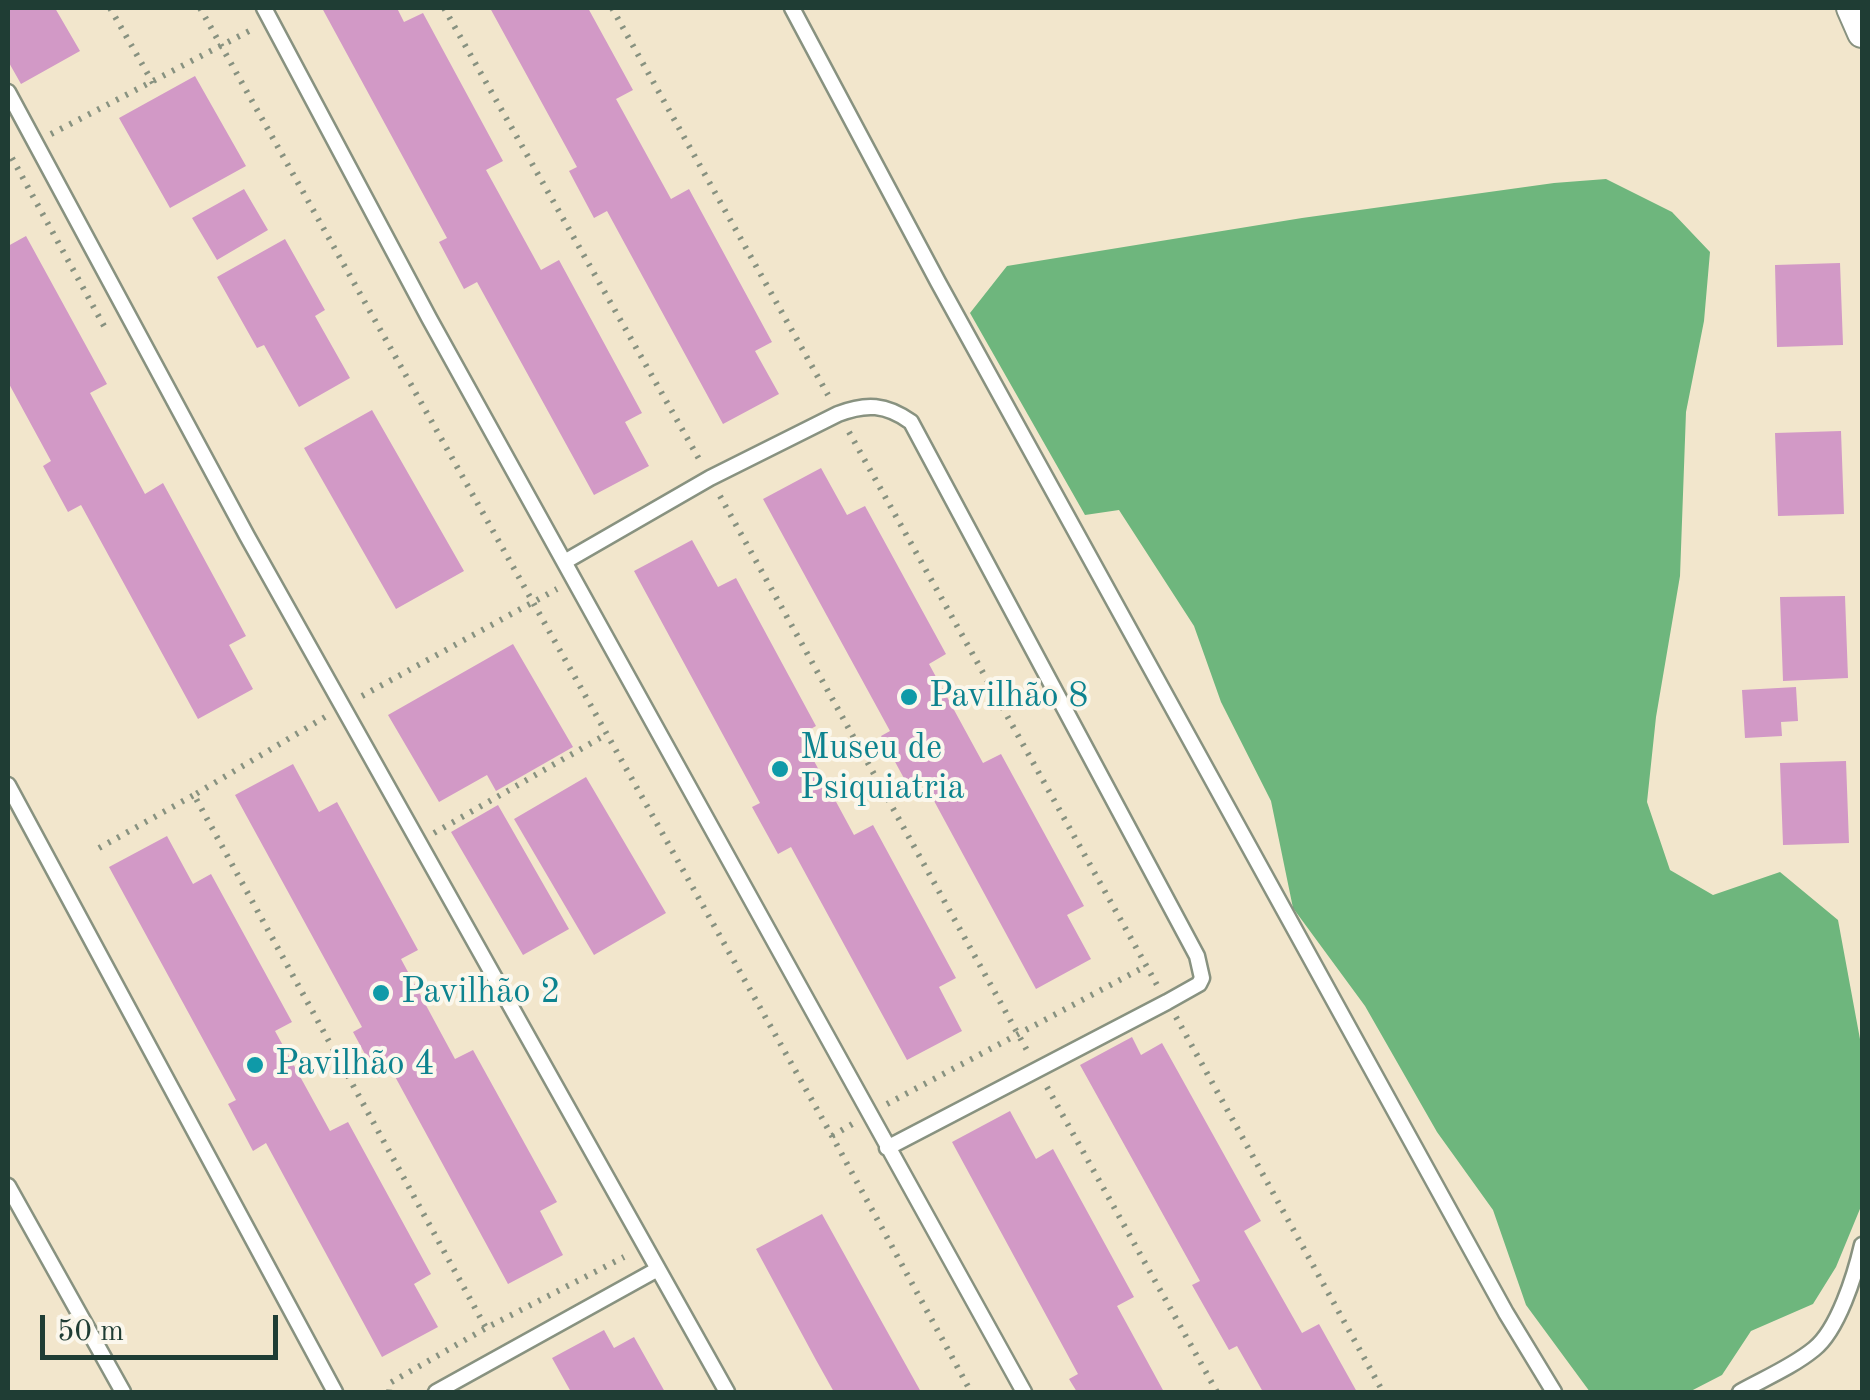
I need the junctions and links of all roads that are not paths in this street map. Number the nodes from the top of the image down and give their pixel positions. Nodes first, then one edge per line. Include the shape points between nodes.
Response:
1 (792, 8) edge
2 (1851, 8) edge
3 (267, 13) edge
4 (1862, 33) edge
5 (8, 92) edge
6 (566, 561) junction
7 (8, 785) edge
8 (887, 1148) junction
9 (8, 1186) edge
10 (1862, 1245) edge
11 (658, 1268) junction
12 (123, 1392) edge
13 (335, 1392) edge
14 (436, 1392) edge
15 (727, 1392) edge
16 (1024, 1392) edge
17 (1554, 1392) edge
18 (1740, 1392) edge

1 - 17 lane
2 - 4 street
3 - 6 lane
5 - 11 lane via 247,536
6 - 8 lane
6 - 8 lane via 838,414 876,406 911,422 1202,969 1199,984
7 - 13 lane
8 - 16 lane
9 - 12 lane
10 - 18 lane via 1855,1274 1816,1348
11 - 14 lane
11 - 15 lane

